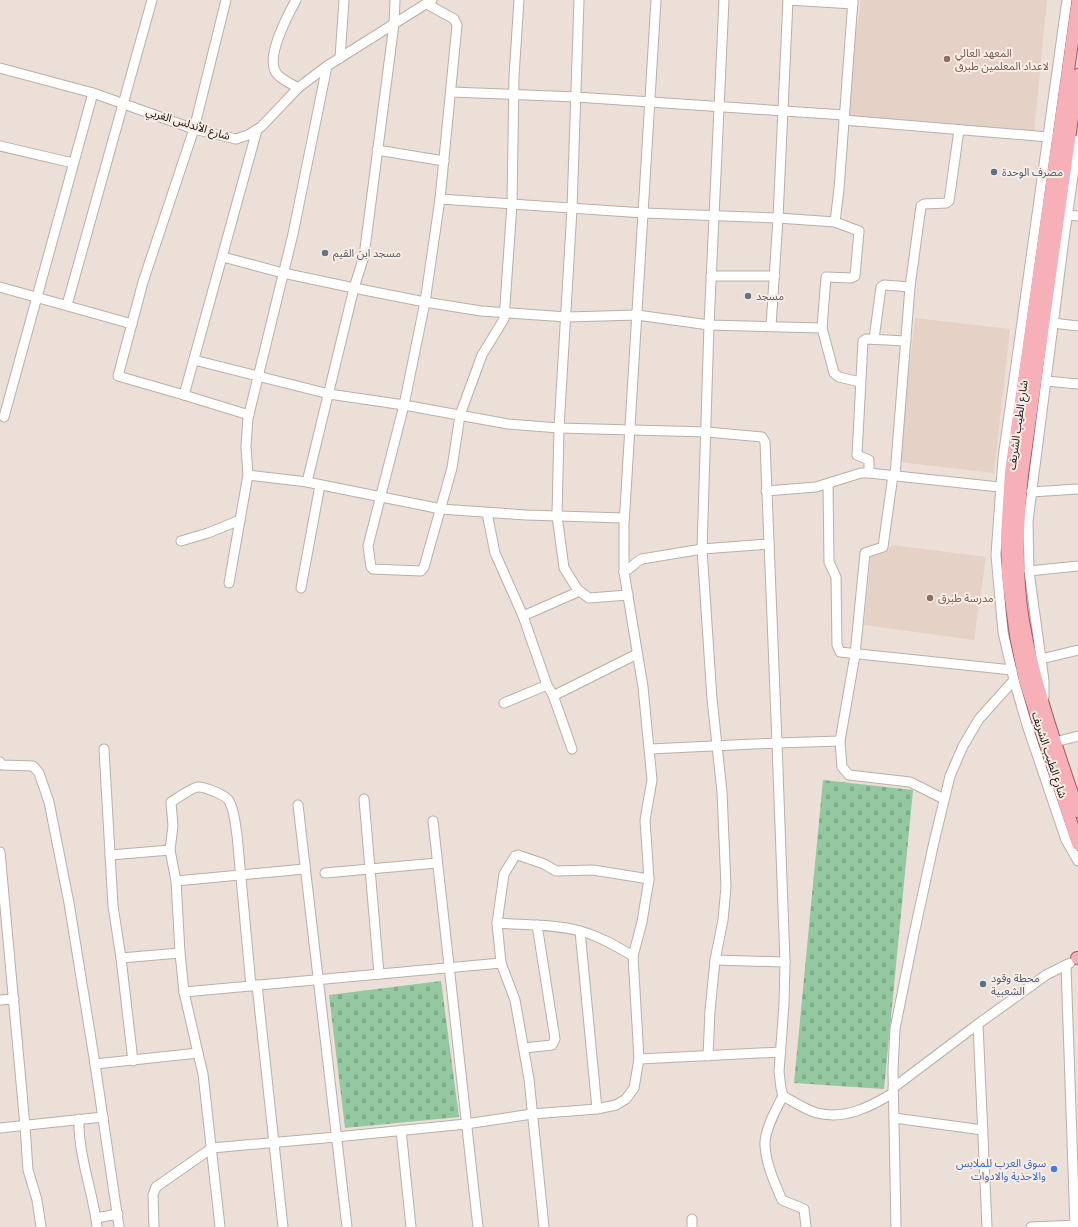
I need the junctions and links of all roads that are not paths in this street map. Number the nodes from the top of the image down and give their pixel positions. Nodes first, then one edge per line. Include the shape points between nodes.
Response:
1 (152, 0) edge
2 (226, 0) edge
3 (296, 0) edge
4 (344, 0) edge
5 (396, 0) edge
6 (520, 0) edge
7 (579, 0) edge
8 (656, 0) edge
9 (724, 0) edge
10 (788, 0) edge
11 (1067, 0) edge
12 (1078, 0) edge
13 (430, 2) edge
14 (853, 2) edge
15 (394, 24) junction
16 (340, 58) junction
17 (328, 66) junction
18 (0, 68) edge
19 (1078, 74) edge
20 (298, 88) junction
21 (451, 92) junction
22 (93, 93) junction
23 (514, 95) junction
24 (576, 97) junction
25 (650, 102) junction
26 (123, 104) junction
27 (720, 106) junction
28 (783, 111) junction
29 (844, 117) junction
30 (194, 129) junction
31 (257, 130) junction
32 (959, 130) junction
33 (1048, 137) junction
34 (1078, 140) edge
35 (0, 146) edge
36 (377, 150) junction
37 (444, 161) junction
38 (73, 163) junction
39 (440, 199) junction
40 (512, 204) junction
41 (572, 209) junction
42 (644, 213) junction
43 (713, 215) junction
44 (1067, 215) junction
45 (1078, 216) edge
46 (778, 218) junction
47 (835, 222) junction
48 (223, 257) junction
49 (283, 273) junction
50 (711, 276) junction
51 (775, 276) junction
52 (0, 287) edge
53 (910, 287) junction
54 (354, 288) junction
55 (37, 296) junction
56 (425, 302) junction
57 (67, 305) junction
58 (505, 312) junction
59 (637, 315) junction
60 (567, 317) junction
61 (1054, 323) junction
62 (132, 324) junction
63 (709, 325) junction
64 (771, 326) junction
65 (1078, 326) edge
66 (822, 328) junction
67 (874, 339) junction
68 (906, 341) junction
69 (194, 360) junction
70 (259, 377) junction
71 (860, 382) junction
72 (1046, 382) junction
73 (1078, 384) edge
74 (328, 394) junction
75 (184, 395) junction
76 (404, 405) junction
77 (249, 415) junction
78 (460, 415) junction
79 (4, 416) dead end
80 (559, 428) junction
81 (629, 430) junction
82 (707, 432) junction
83 (869, 473) junction
84 (248, 474) junction
85 (894, 475) junction
86 (307, 482) junction
87 (828, 484) junction
88 (320, 485) junction
89 (999, 487) junction
90 (1078, 489) edge
91 (766, 491) junction
92 (1031, 492) junction
93 (380, 498) junction
94 (441, 509) junction
95 (487, 513) junction
96 (557, 516) junction
97 (624, 518) junction
98 (240, 520) junction
99 (181, 541) dead end
100 (770, 544) junction
101 (702, 549) junction
102 (1078, 566) edge
103 (1029, 571) junction
104 (624, 572) junction
105 (230, 583) dead end
106 (300, 588) dead end
107 (580, 591) junction
108 (628, 595) junction
109 (524, 616) junction
110 (1078, 650) edge
111 (638, 654) junction
112 (855, 655) junction
113 (1041, 659) junction
114 (1012, 670) junction
115 (1014, 680) junction
116 (547, 685) junction
117 (553, 695) junction
118 (504, 703) dead end
119 (1044, 706) junction
120 (1078, 736) edge
121 (840, 741) junction
122 (1055, 742) junction
123 (777, 743) junction
124 (716, 746) junction
125 (572, 749) dead end
126 (650, 749) junction
127 (104, 750) dead end
128 (1, 764) edge
129 (364, 799) dead end
130 (944, 799) junction
131 (298, 805) dead end
132 (1078, 811) edge
133 (433, 821) dead end
134 (1078, 844) edge
135 (170, 850) junction
136 (0, 852) edge
137 (110, 854) junction
138 (1078, 860) edge
139 (437, 863) junction
140 (304, 869) junction
141 (370, 869) junction
142 (325, 873) dead end
143 (241, 875) junction
144 (649, 879) junction
145 (176, 881) junction
146 (2, 893) edge
147 (497, 923) junction
148 (537, 925) junction
149 (580, 930) junction
150 (180, 953) junction
151 (633, 956) junction
152 (121, 958) junction
153 (715, 960) junction
154 (1074, 961) edge
155 (784, 962) junction
156 (501, 963) junction
157 (448, 968) junction
158 (379, 974) junction
159 (318, 980) junction
160 (254, 985) junction
161 (184, 992) junction
162 (14, 999) junction
163 (0, 1000) edge
164 (978, 1024) junction
165 (524, 1048) junction
166 (781, 1052) junction
167 (198, 1053) junction
168 (708, 1056) junction
169 (639, 1059) junction
170 (133, 1061) junction
171 (96, 1064) junction
172 (893, 1091) junction
173 (784, 1096) junction
174 (1074, 1101) edge
175 (597, 1108) junction
176 (532, 1114) junction
177 (103, 1117) junction
178 (894, 1118) junction
179 (79, 1119) junction
180 (466, 1124) junction
181 (25, 1126) junction
182 (0, 1128) edge
183 (401, 1130) junction
184 (982, 1130) junction
185 (336, 1137) junction
186 (1075, 1141) edge
187 (274, 1142) junction
188 (212, 1148) junction
189 (118, 1214) junction
190 (97, 1223) edge
191 (1076, 1226) edge
192 (41, 1227) edge
193 (119, 1227) edge
194 (154, 1227) edge
195 (220, 1227) edge
196 (283, 1227) edge
197 (348, 1227) edge
198 (411, 1227) edge
199 (478, 1227) edge
200 (544, 1227) edge
201 (806, 1227) edge
202 (896, 1227) edge
203 (987, 1227) edge
204 (1031, 1227) edge

1 - 26 street
2 - 30 street
3 - 20 street via 283,25 274,63 278,75
4 - 16 street
5 - 15 street
6 - 23 street
7 - 24 street
8 - 25 street
9 - 27 street
10 - 14 street
10 - 28 street
11 - 33 street
12 - 134 main road, شارع الطيب الشريف via 1012,464 1007,536 1012,612 1024,674
13 - 15 street, شارع الأندلس الغربي
13 - 21 street via 454,19 457,25
14 - 29 street
15 - 16 street, شارع الأندلس الغربي
15 - 36 street
16 - 17 street, شارع الأندلس الغربي
17 - 20 street, شارع الأندلس الغربي
17 - 49 street
18 - 22 street, شارع الأندلس الغربي
19 - 119 main road, شارع الطيب الشريف via 1018,513 1018,568 1023,619
20 - 31 street, شارع الأندلس الغربي
21 - 23 street
21 - 37 street
22 - 26 street, شارع الأندلس الغربي
22 - 38 street
23 - 24 street
23 - 40 street
24 - 25 street
24 - 41 street
25 - 27 street
25 - 42 street
26 - 30 street, شارع الأندلس الغربي
26 - 57 street
27 - 28 street
27 - 43 street
28 - 29 street
28 - 46 street
29 - 32 street
29 - 47 street
30 - 31 street, شارع الأندلس الغربي via 230,139 241,138
30 - 62 street via 143,282
31 - 48 street
32 - 33 street
32 - 53 street via 949,201 921,206
33 - 89 street
34 - 44 street
35 - 38 street
36 - 37 street
36 - 54 street via 364,256
37 - 39 street
38 - 55 street
39 - 40 street
39 - 56 street
40 - 41 street
40 - 58 street
41 - 42 street
41 - 60 street
42 - 43 street
42 - 59 street
43 - 46 street
43 - 50 street
44 - 45 street
44 - 61 street
46 - 47 street
46 - 51 street
47 - 66 street via 860,231 855,276 826,277
48 - 49 street
48 - 69 street
49 - 54 street
49 - 70 street
50 - 51 street
50 - 63 street
51 - 64 street
52 - 55 street
53 - 67 street via 881,286
53 - 68 street
54 - 56 street
54 - 74 street
55 - 57 street
55 - 79 street
56 - 58 street
56 - 76 street
57 - 62 street
58 - 60 street
58 - 78 street via 501,324 482,355
59 - 60 street
59 - 63 street
59 - 81 street
60 - 80 street
61 - 65 street
61 - 72 street
62 - 75 street via 118,377
63 - 64 street
63 - 82 street
64 - 66 street
66 - 71 street via 834,373 839,377
67 - 68 street
67 - 71 street via 863,341
68 - 85 street
69 - 70 street
69 - 75 street
70 - 74 street
70 - 77 street
71 - 83 street via 857,455 869,460
72 - 73 street
72 - 92 street
74 - 76 street
74 - 86 street
75 - 77 street
76 - 78 street
76 - 93 street
77 - 84 street via 246,446
78 - 80 street via 508,424
78 - 94 street via 452,468
80 - 81 street
80 - 96 street
81 - 82 street
81 - 97 street
82 - 91 street via 762,437 765,442
82 - 101 street
83 - 85 street
83 - 87 street via 861,473
84 - 86 street
84 - 98 street
85 - 89 street
85 - 112 street via 883,547 865,553
86 - 88 street
87 - 91 street
87 - 112 street via 829,562 836,577 837,649
88 - 93 street
88 - 106 street
89 - 114 street via 997,577 1003,632
90 - 92 street
91 - 100 street
92 - 103 street via 1028,521
93 - 94 street
93 - 94 street via 368,546 373,569 422,571
94 - 95 street
95 - 96 street
95 - 109 street via 495,553
96 - 97 street
96 - 107 street via 564,568
97 - 104 street
98 - 99 street
98 - 105 street
100 - 101 street
100 - 123 street
101 - 104 street via 642,559
101 - 124 street
102 - 103 street
103 - 113 street
104 - 108 street
107 - 108 street via 589,598
107 - 109 street
108 - 111 street
109 - 116 street
110 - 113 street
111 - 117 street
111 - 126 street
112 - 114 street
112 - 121 street
113 - 119 street
114 - 115 street
115 - 130 street via 979,719 963,746 950,776
115 - 138 street via 1066,840
116 - 117 street
116 - 118 street
117 - 125 street
119 - 122 main road, شارع الطيب الشريف
120 - 122 street
121 - 123 street
121 - 130 street via 842,767 849,775 910,782
122 - 132 main road, شارع الطيب الشريف
123 - 124 street
123 - 155 street
124 - 126 street
124 - 153 street via 722,792 726,887
126 - 144 street via 652,780 645,820
127 - 137 street
128 - 171 street via 33,766 39,773 48,796
129 - 141 street
130 - 172 street via 895,1029
131 - 140 street
133 - 139 street
135 - 137 street
135 - 143 street via 174,826 172,802 198,787 220,794 229,801 234,815
135 - 145 street
136 - 146 street
137 - 152 street via 114,916
139 - 141 street
139 - 157 street
140 - 143 street
140 - 159 street
141 - 142 street
141 - 158 street
143 - 145 street
143 - 160 street
144 - 147 street via 593,870 556,871 518,855 504,874
144 - 151 street
145 - 150 street
146 - 162 street
147 - 148 street
147 - 156 street
148 - 149 street
148 - 165 street via 555,1039 552,1045
149 - 151 street via 601,938
149 - 175 street
150 - 152 street
150 - 161 street
151 - 169 street
152 - 170 street
153 - 155 street
153 - 168 street
154 - 164 street via 1046,975
154 - 174 street
155 - 166 street
156 - 157 street
156 - 165 street via 514,1000
157 - 158 street
157 - 180 street
158 - 159 street
159 - 160 street
159 - 185 street
160 - 161 street
160 - 187 street
161 - 167 street
162 - 163 street
162 - 181 street
164 - 172 street
164 - 184 street
165 - 176 street
166 - 168 street
166 - 173 street via 780,1088
167 - 170 street
167 - 188 street
168 - 169 street
169 - 175 street via 634,1088 626,1099 616,1106
170 - 171 street
171 - 177 street
172 - 173 street via 853,1113 834,1116 816,1113
172 - 178 street
173 - 201 street via 773,1113 765,1146 774,1183 782,1200 804,1209
174 - 186 street
175 - 176 street
176 - 180 street
176 - 200 street
177 - 179 street
177 - 189 street
178 - 184 street
178 - 202 street
179 - 181 street
179 - 190 street via 78,1132
180 - 183 street
180 - 199 street
181 - 182 street
181 - 192 street via 28,1170 37,1200
183 - 185 street
183 - 198 street
184 - 203 street
185 - 187 street
185 - 197 street
186 - 191 street
187 - 188 street
187 - 196 street
188 - 194 street via 156,1187 153,1195
188 - 195 street
189 - 190 street
189 - 193 street
191 - 204 street

